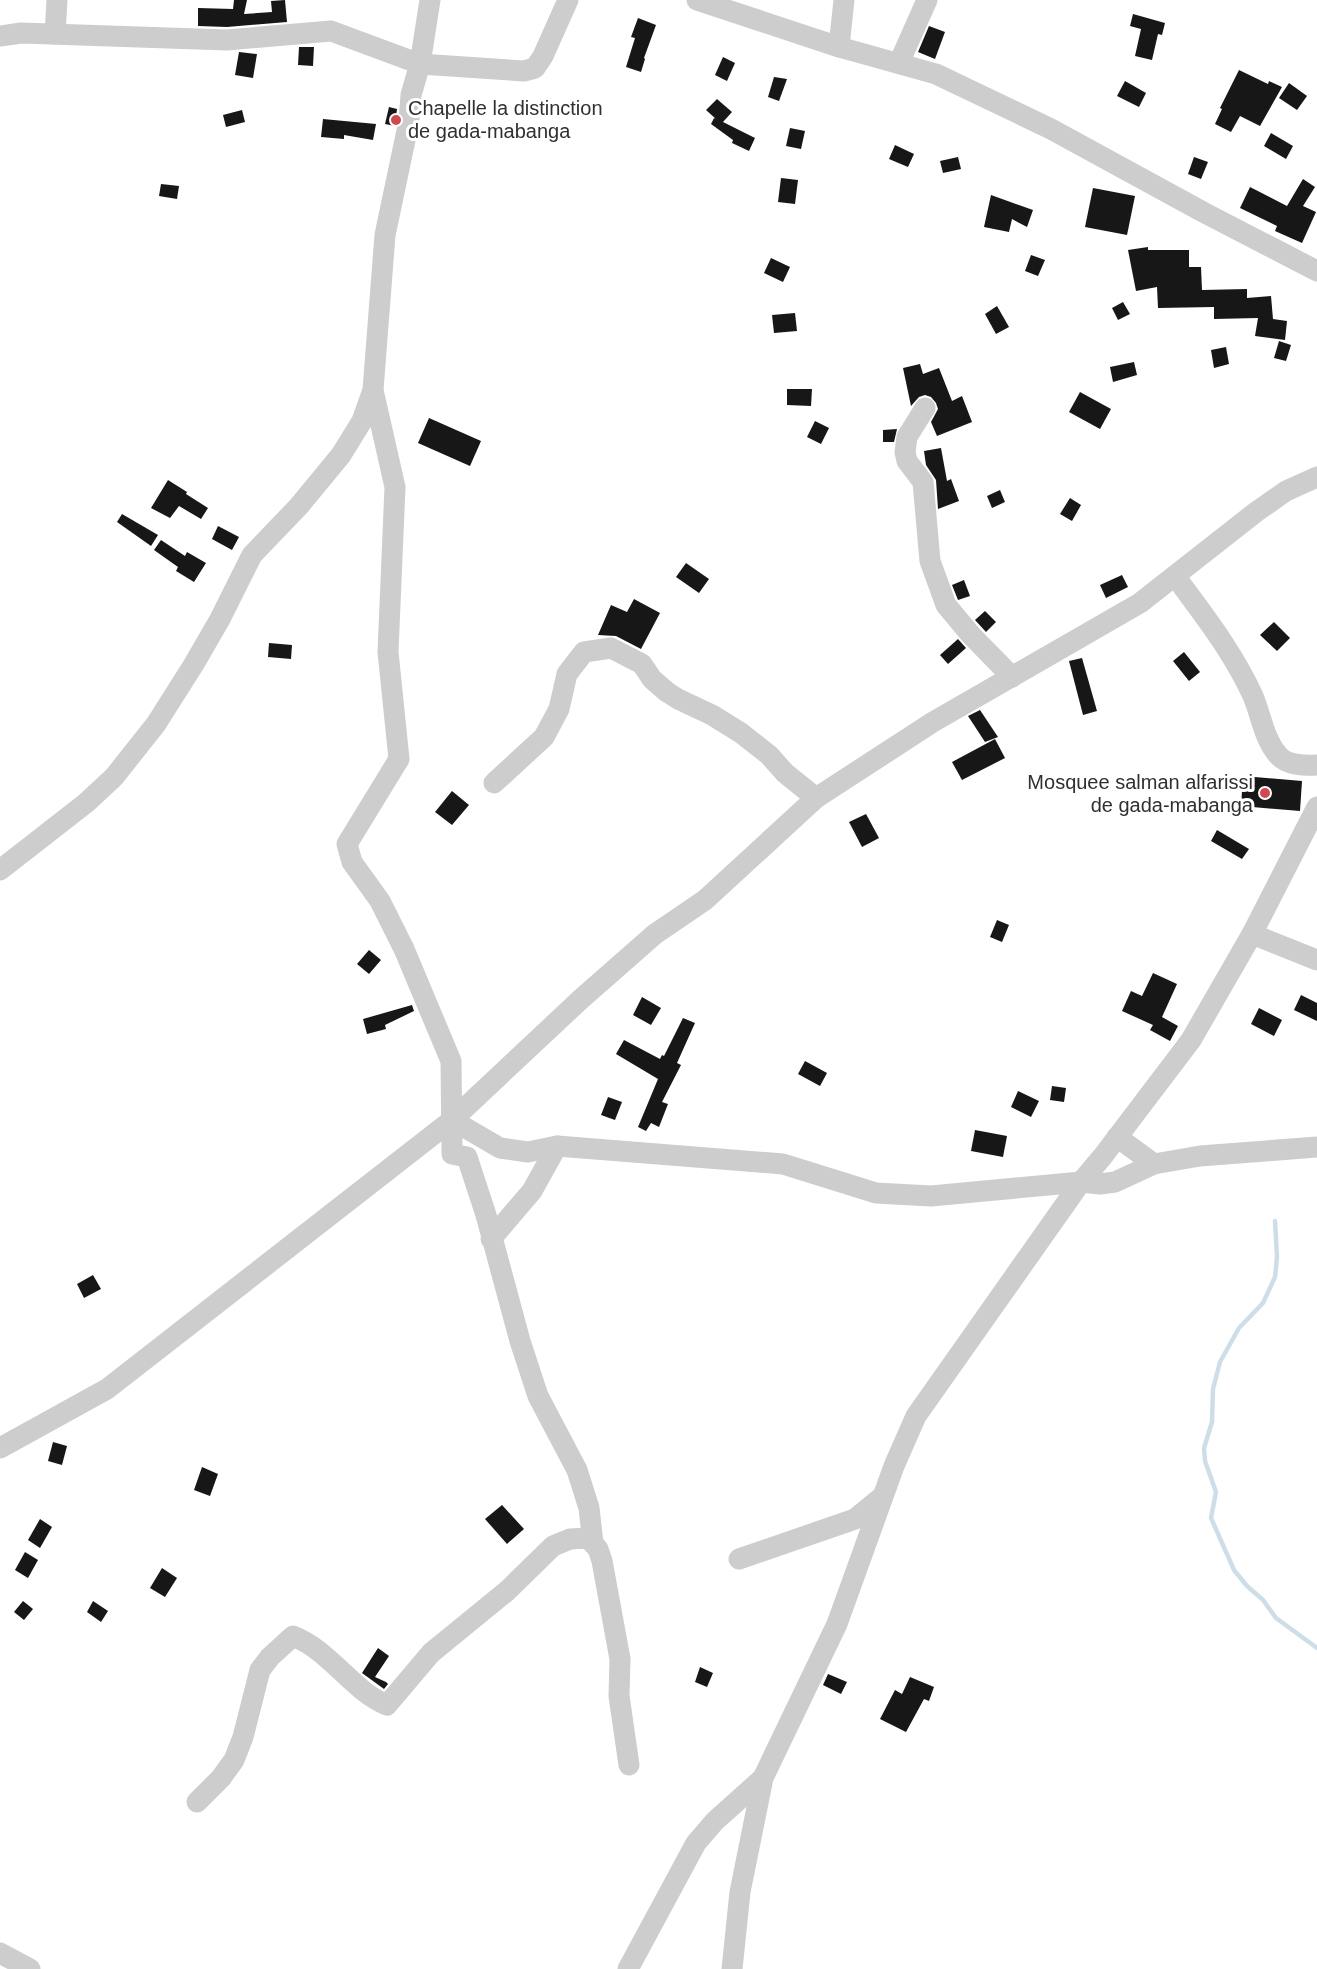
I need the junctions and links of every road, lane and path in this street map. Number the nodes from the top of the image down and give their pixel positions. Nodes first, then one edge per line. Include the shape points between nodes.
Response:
1 (57, 0) edge
2 (430, 0) edge
3 (568, 0) edge
4 (697, 0) edge
5 (844, 0) edge
6 (927, 0) edge
7 (55, 34) junction
8 (0, 36) edge
9 (839, 47) junction
10 (899, 63) junction
11 (420, 64) junction
12 (1317, 271) edge
13 (373, 390) junction
14 (926, 408) dead end
15 (1317, 477) edge
16 (1175, 576) junction
17 (1012, 677) junction
18 (1317, 765) edge
19 (494, 783) dead end
20 (816, 798) junction
21 (1317, 807) edge
22 (0, 870) edge
23 (1252, 934) junction
24 (1317, 960) edge
25 (452, 1120) junction
26 (1117, 1137) junction
27 (557, 1146) junction
28 (1317, 1147) edge
29 (1154, 1164) junction
30 (1081, 1182) junction
31 (491, 1239) junction
32 (0, 1448) edge
33 (883, 1497) junction
34 (593, 1543) junction
35 (739, 1559) dead end
36 (629, 1764) dead end
37 (763, 1778) junction
38 (197, 1802) dead end
39 (0, 1953) edge
40 (30, 1969) edge
41 (628, 1969) edge
42 (732, 1969) edge

1 - 7 street
2 - 11 street
3 - 11 street via 535,68 524,71
4 - 9 street
5 - 9 street
6 - 10 street
7 - 8 street
7 - 11 street via 227,40 331,31
9 - 10 street
10 - 12 street via 936,74 1051,129
11 - 13 street via 385,235
13 - 22 street via 362,421 341,455 252,555 215,628 156,724 114,777
13 - 25 street via 395,487 388,652 399,759 347,844 352,862 380,901 404,949 451,1061
14 - 17 street via 907,437 905,452 923,483 930,561 946,605
15 - 16 street via 1286,491
16 - 17 street via 1140,603
16 - 18 street via 1222,641 1252,695 1279,758 1301,766
17 - 20 street via 933,722
19 - 20 street via 544,737 559,710 567,674 584,652 611,648 642,664 652,680 678,699 741,733
20 - 25 street via 705,900 655,934 581,999
21 - 23 street
23 - 24 street
23 - 26 street via 1191,1040
25 - 27 street via 500,1149 528,1152
25 - 31 street via 452,1154 467,1157
25 - 32 street via 107,1389
26 - 29 street
26 - 30 street
27 - 30 street via 783,1164 876,1193 930,1196
27 - 31 street via 532,1191
28 - 29 street via 1200,1156
29 - 30 street via 1115,1182
30 - 33 street via 916,1416
31 - 34 street via 538,1396 578,1470 589,1508
33 - 35 street via 855,1519
33 - 37 street via 837,1624
34 - 36 street via 602,1561 613,1614
34 - 38 street via 588,1538 579,1538 554,1546 507,1591 431,1653 387,1705 371,1699 332,1661 294,1636 260,1670 234,1760
37 - 41 street via 696,1843
37 - 42 street via 740,1892
39 - 40 street

